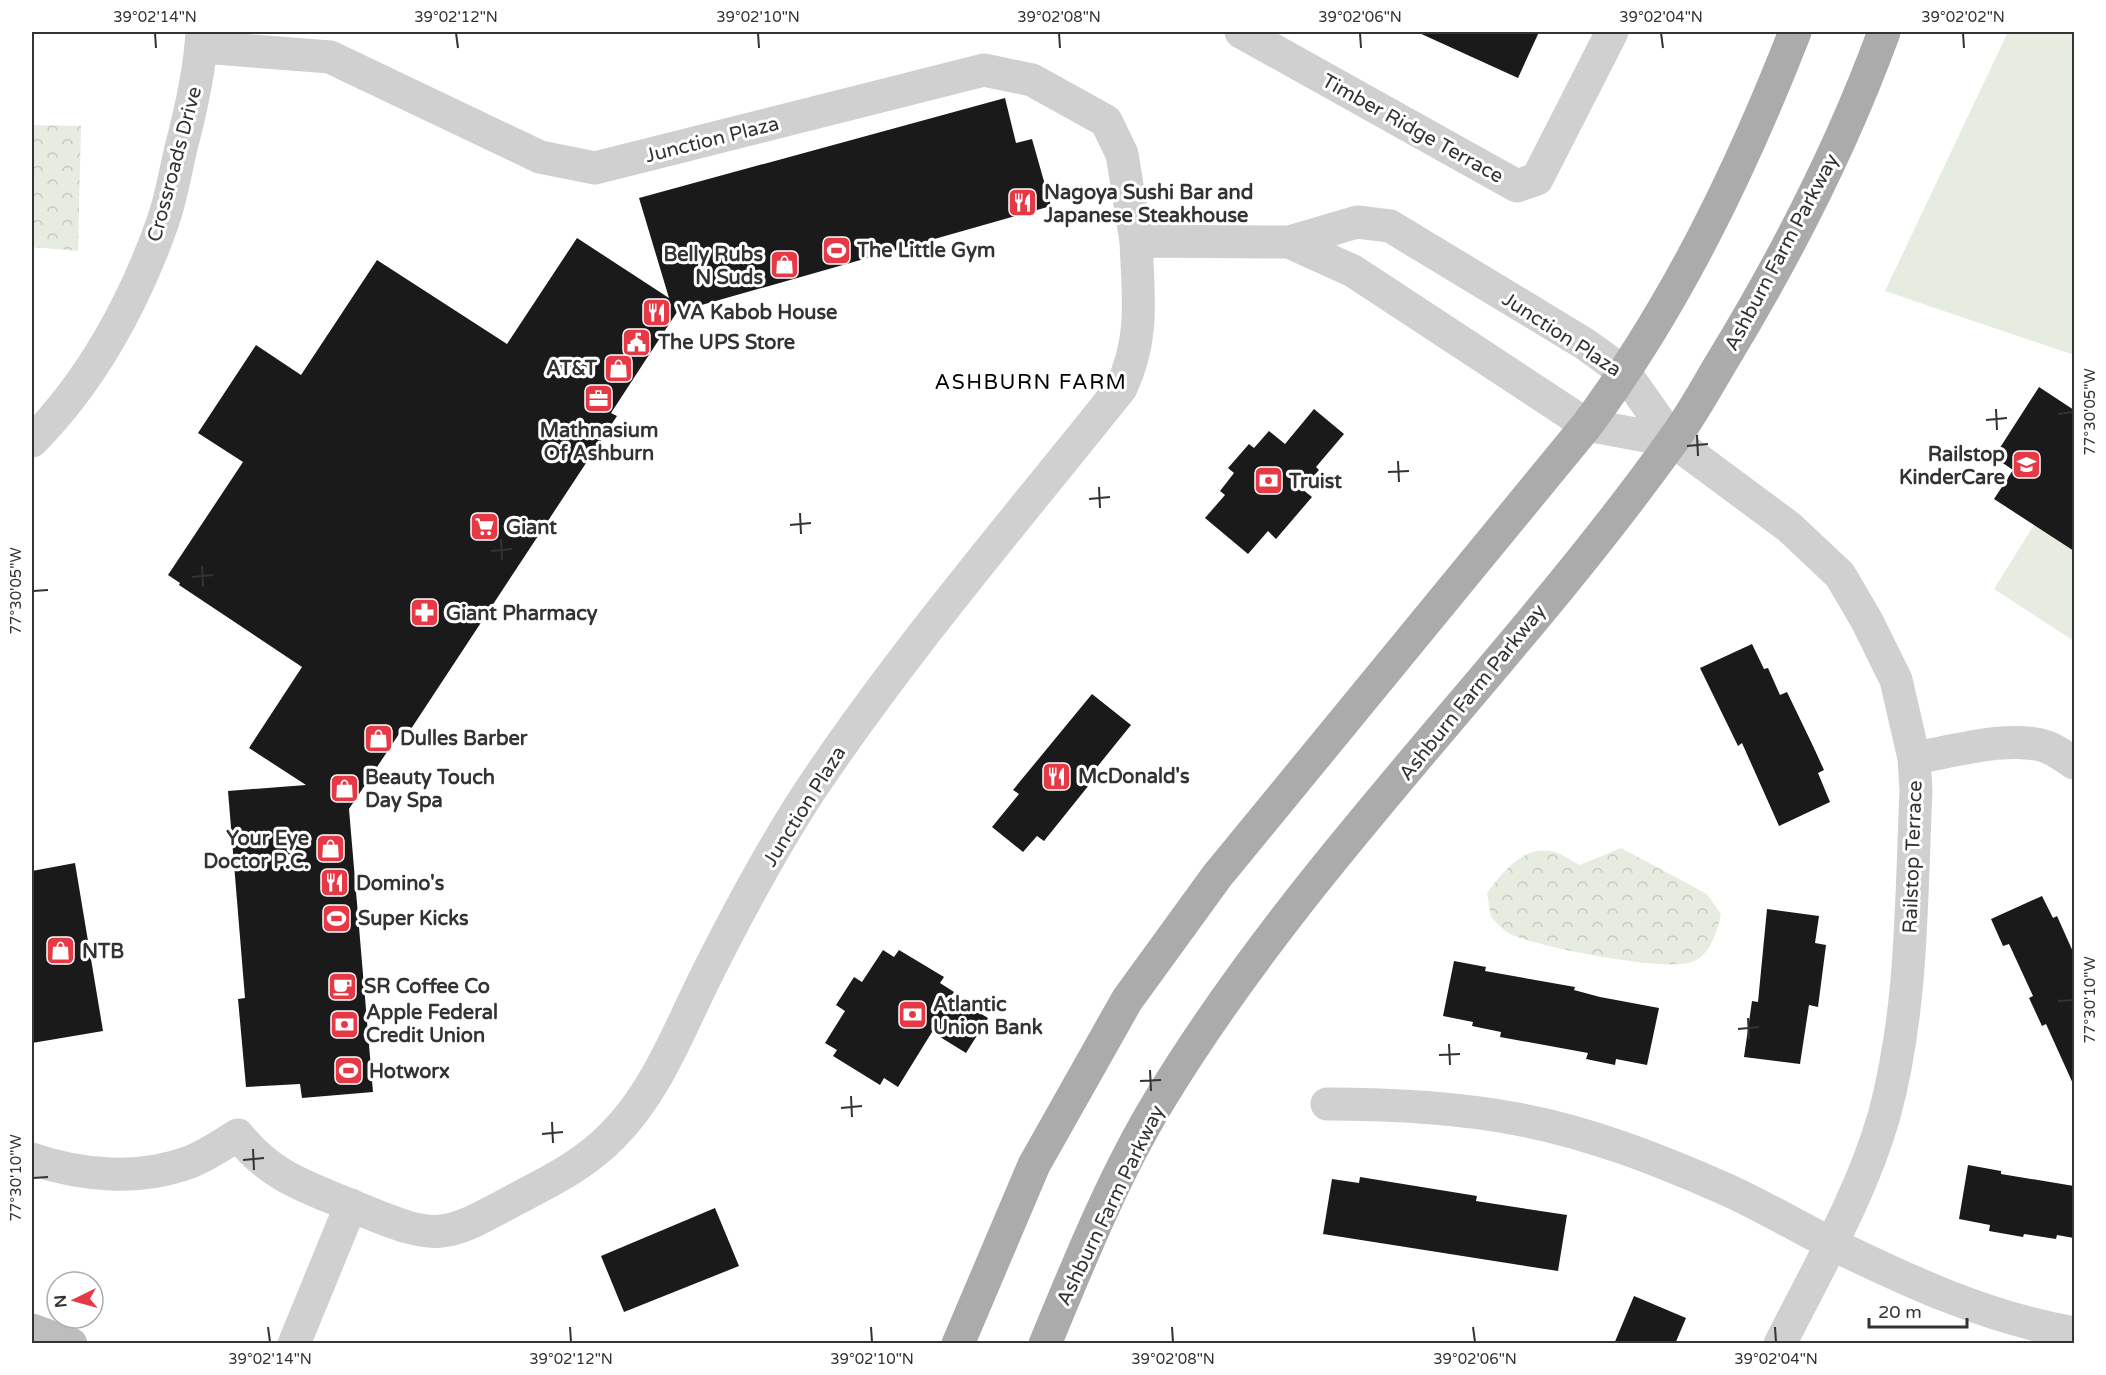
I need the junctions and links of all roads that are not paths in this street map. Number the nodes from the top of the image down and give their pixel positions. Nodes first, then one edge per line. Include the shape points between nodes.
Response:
1 (1241, 32) edge
2 (1612, 32) edge
3 (1795, 32) edge
4 (1884, 32) edge
5 (201, 39) edge
6 (1137, 241) junction
7 (1290, 242) junction
8 (1625, 373) junction
9 (1587, 425) junction
10 (32, 441) edge
11 (1673, 441) junction
12 (1914, 758) junction
13 (2074, 763) edge
14 (1327, 1104) dead end
15 (32, 1159) edge
16 (351, 1205) junction
17 (1830, 1243) junction
18 (32, 1330) edge
19 (2074, 1333) edge
20 (70, 1344) edge
21 (294, 1344) edge
22 (958, 1344) edge
23 (1045, 1344) edge
24 (1780, 1344) edge

1 - 2 street, Timber Ridge Terrace via 1517,186 1537,179
3 - 8 main road via 1751,141 1719,207
4 - 11 main road, Ashburn Farm Parkway via 1847,123 1761,298
5 - 6 street, Junction Plaza via 330,57 540,157 595,168 984,70 1032,80 1106,121 1122,154
5 - 10 street, Crossroads Drive via 192,106 163,223 109,339 62,411
6 - 7 street, Junction Plaza
6 - 16 street, Junction Plaza via 1138,330 1133,362 1121,388 892,673 807,795 732,922 657,1074 632,1114 605,1143 566,1173 462,1227 436,1234 407,1229
7 - 8 street, Junction Plaza via 1357,222 1390,226 1585,344
7 - 9 street, Junction Plaza via 1353,271
8 - 9 main road
8 - 11 street, Junction Plaza
9 - 11 street, Junction Plaza
9 - 22 main road via 1218,876 1127,1000 1034,1165
11 - 12 street, Railstop Terrace via 1790,527 1840,575 1896,680
11 - 23 main road, Ashburn Farm Parkway via 1591,547 1272,934 1206,1028 1128,1158
12 - 13 street via 2025,743 2047,747
12 - 17 street, Railstop Terrace via 1909,961 1901,1037 1884,1116 1867,1167
14 - 17 street via 1467,1110 1542,1125 1631,1150 1725,1189
15 - 16 street, Junction Plaza via 118,1176 157,1173 192,1162 238,1135 275,1172
16 - 21 street
17 - 19 street via 1948,1298
17 - 24 street, Railstop Terrace
18 - 20 main road

